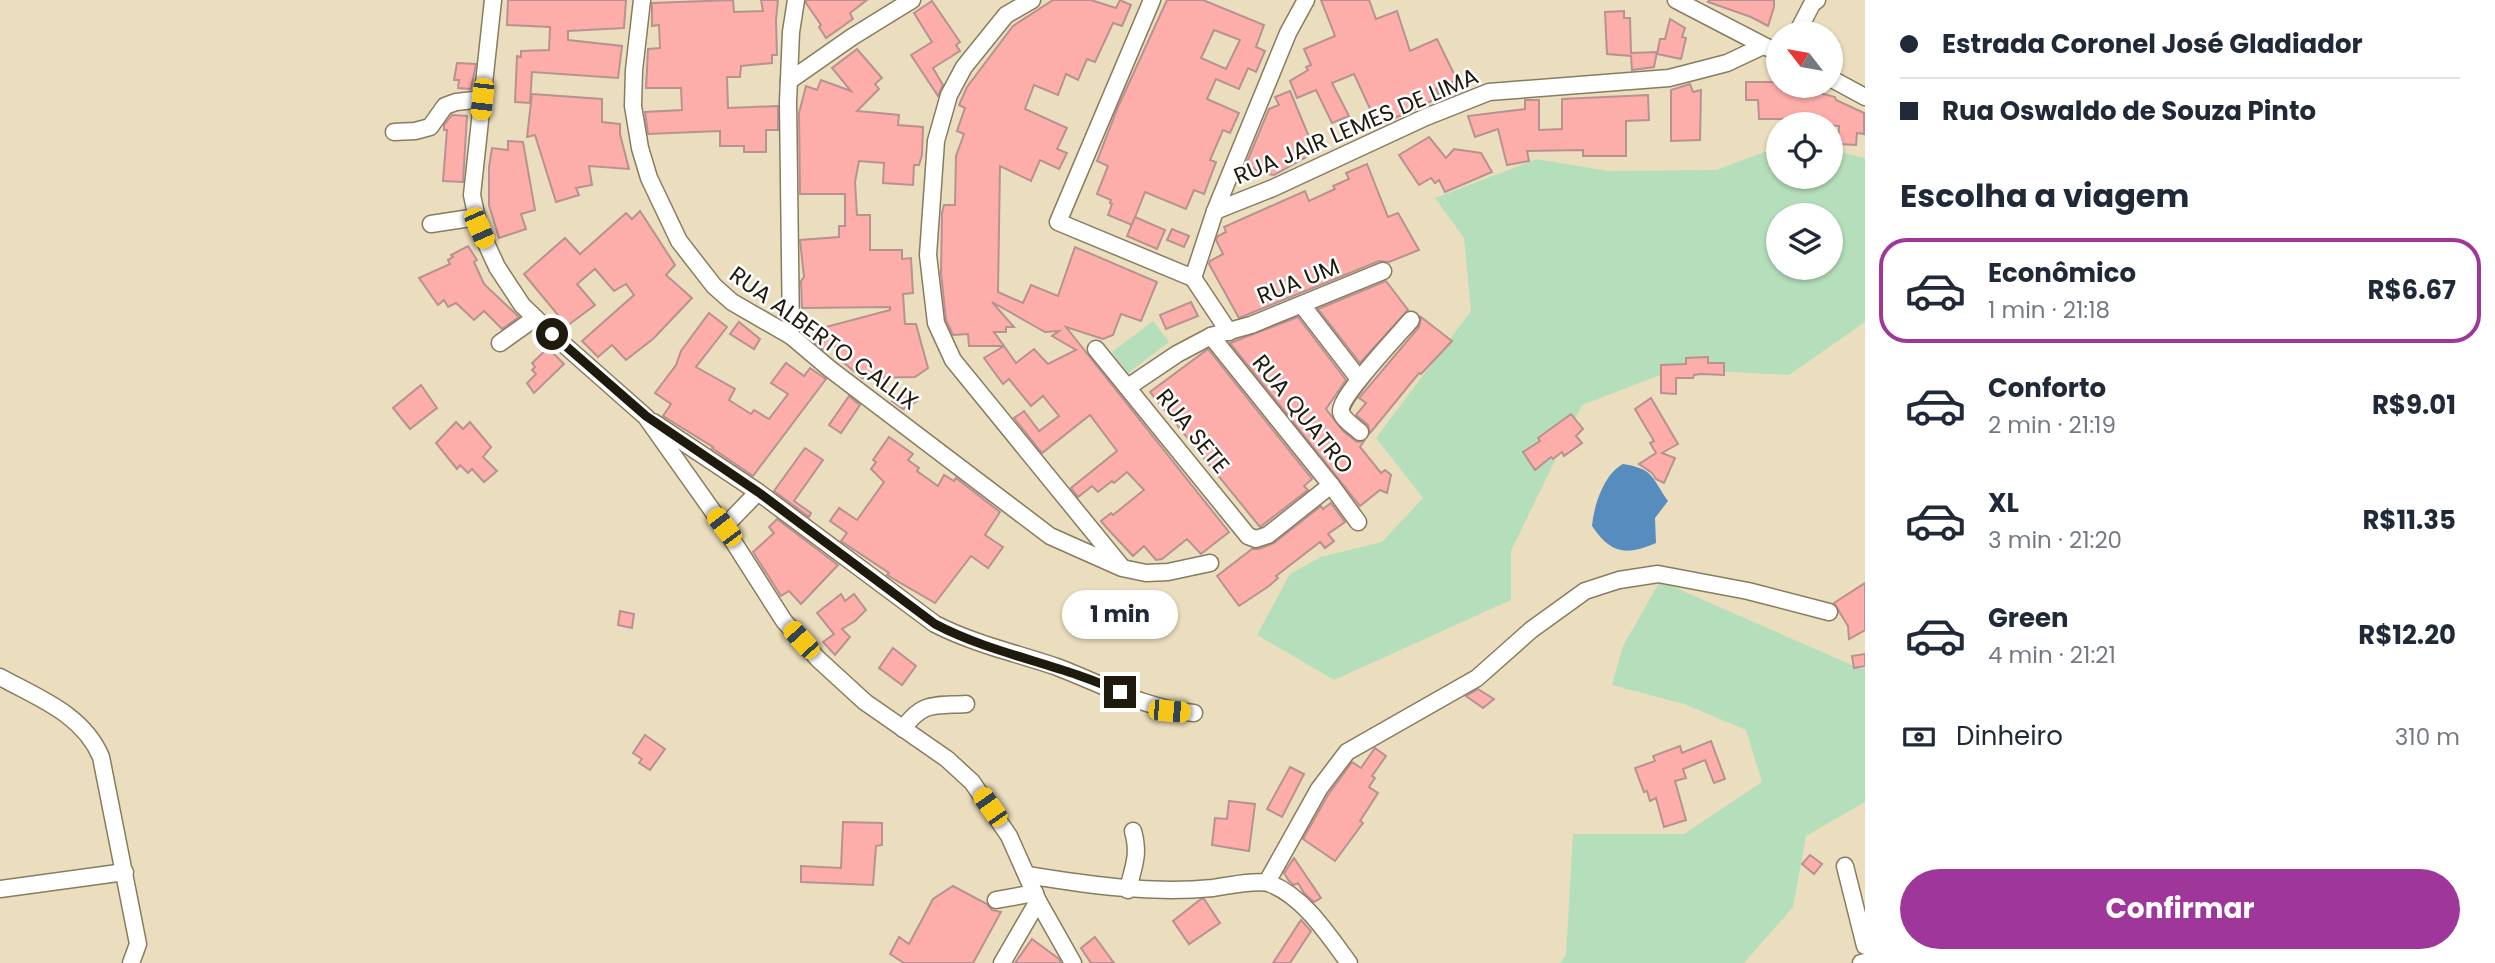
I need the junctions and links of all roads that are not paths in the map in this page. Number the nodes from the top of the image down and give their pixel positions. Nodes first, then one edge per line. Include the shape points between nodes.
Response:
1 (493, 0) edge
2 (642, 0) edge
3 (796, 0) edge
4 (912, 0) edge
5 (1032, 0) edge
6 (1152, 0) edge
7 (1306, 0) edge
8 (1676, 0) edge
9 (1816, 0) edge
10 (1006, 8) edge
11 (1803, 21) edge
12 (1766, 48) edge
13 (1766, 51) edge
14 (789, 81) junction
15 (1843, 85) edge
16 (1865, 97) edge
17 (482, 99) junction
18 (394, 132) dead end
19 (1214, 211) junction
20 (477, 217) junction
21 (431, 224) dead end
22 (1383, 271) dead end
23 (1193, 278) junction
24 (1301, 305) junction
25 (536, 318) junction
26 (1412, 320) dead end
27 (1229, 332) junction
28 (791, 336) junction
29 (1211, 336) junction
30 (500, 343) dead end
31 (1096, 349) dead end
32 (1359, 379) junction
33 (1128, 387) junction
34 (646, 416) junction
35 (1360, 432) dead end
36 (1331, 485) junction
37 (758, 492) junction
38 (1358, 522) dead end
39 (724, 527) junction
40 (1210, 564) dead end
41 (1122, 568) junction
42 (1829, 612) dead end
43 (0, 677) edge
44 (966, 704) dead end
45 (1194, 713) dead end
46 (903, 729) junction
47 (1133, 831) dead end
48 (1844, 866) dead end
49 (125, 872) junction
50 (1027, 875) junction
51 (1266, 882) junction
52 (0, 889) edge
53 (1128, 890) junction
54 (1036, 897) junction
55 (996, 900) dead end
56 (1865, 946) edge
57 (136, 960) edge
58 (1002, 963) edge
59 (1073, 963) edge
60 (1349, 963) edge

1 - 17 street
2 - 28 street, RUA ALBERTO CALLIX via 632,106 649,178 679,240 714,286 732,302
3 - 14 street
4 - 14 street
5 - 10 street
6 - 23 street via 1058,222
7 - 19 street
8 - 12 street
9 - 11 street
10 - 41 street via 949,95 936,141 928,255 936,323 953,360
13 - 19 street, RUA JAIR LEMES DE LIMA via 1669,78 1489,92
14 - 28 street
15 - 16 street
17 - 18 street via 445,106 430,127
17 - 20 street via 472,195
19 - 23 street
20 - 21 street
20 - 25 street via 497,267
22 - 24 street, RUA UM
23 - 27 street
24 - 27 street, RUA UM
24 - 32 street
25 - 30 street
25 - 34 street
26 - 32 street
27 - 29 street, RUA UM
28 - 41 street, RUA ALBERTO CALLIX via 1050,536
29 - 33 street, RUA UM
29 - 36 street, RUA QUATRO
31 - 33 street, RUA SETE
32 - 35 street via 1340,409
33 - 36 street, RUA SETE via 1243,531 1256,539 1268,535
34 - 37 street
34 - 39 street
36 - 38 street, RUA QUATRO
37 - 39 street
37 - 45 street via 935,624 960,637 1053,666 1169,711
39 - 46 street via 784,621 865,702
40 - 41 street, RUA ALBERTO CALLIX via 1146,573
42 - 51 street via 1658,574 1585,591 1531,630 1477,678 1347,752
43 - 49 street via 74,719 96,745
44 - 46 street via 918,710
46 - 50 street via 972,782 1009,836
47 - 53 street via 1136,861
48 - 56 street
49 - 52 street
49 - 57 street via 138,944
50 - 53 street
50 - 54 street
51 - 53 street
51 - 60 street via 1294,898
54 - 55 street
54 - 58 street
54 - 59 street

